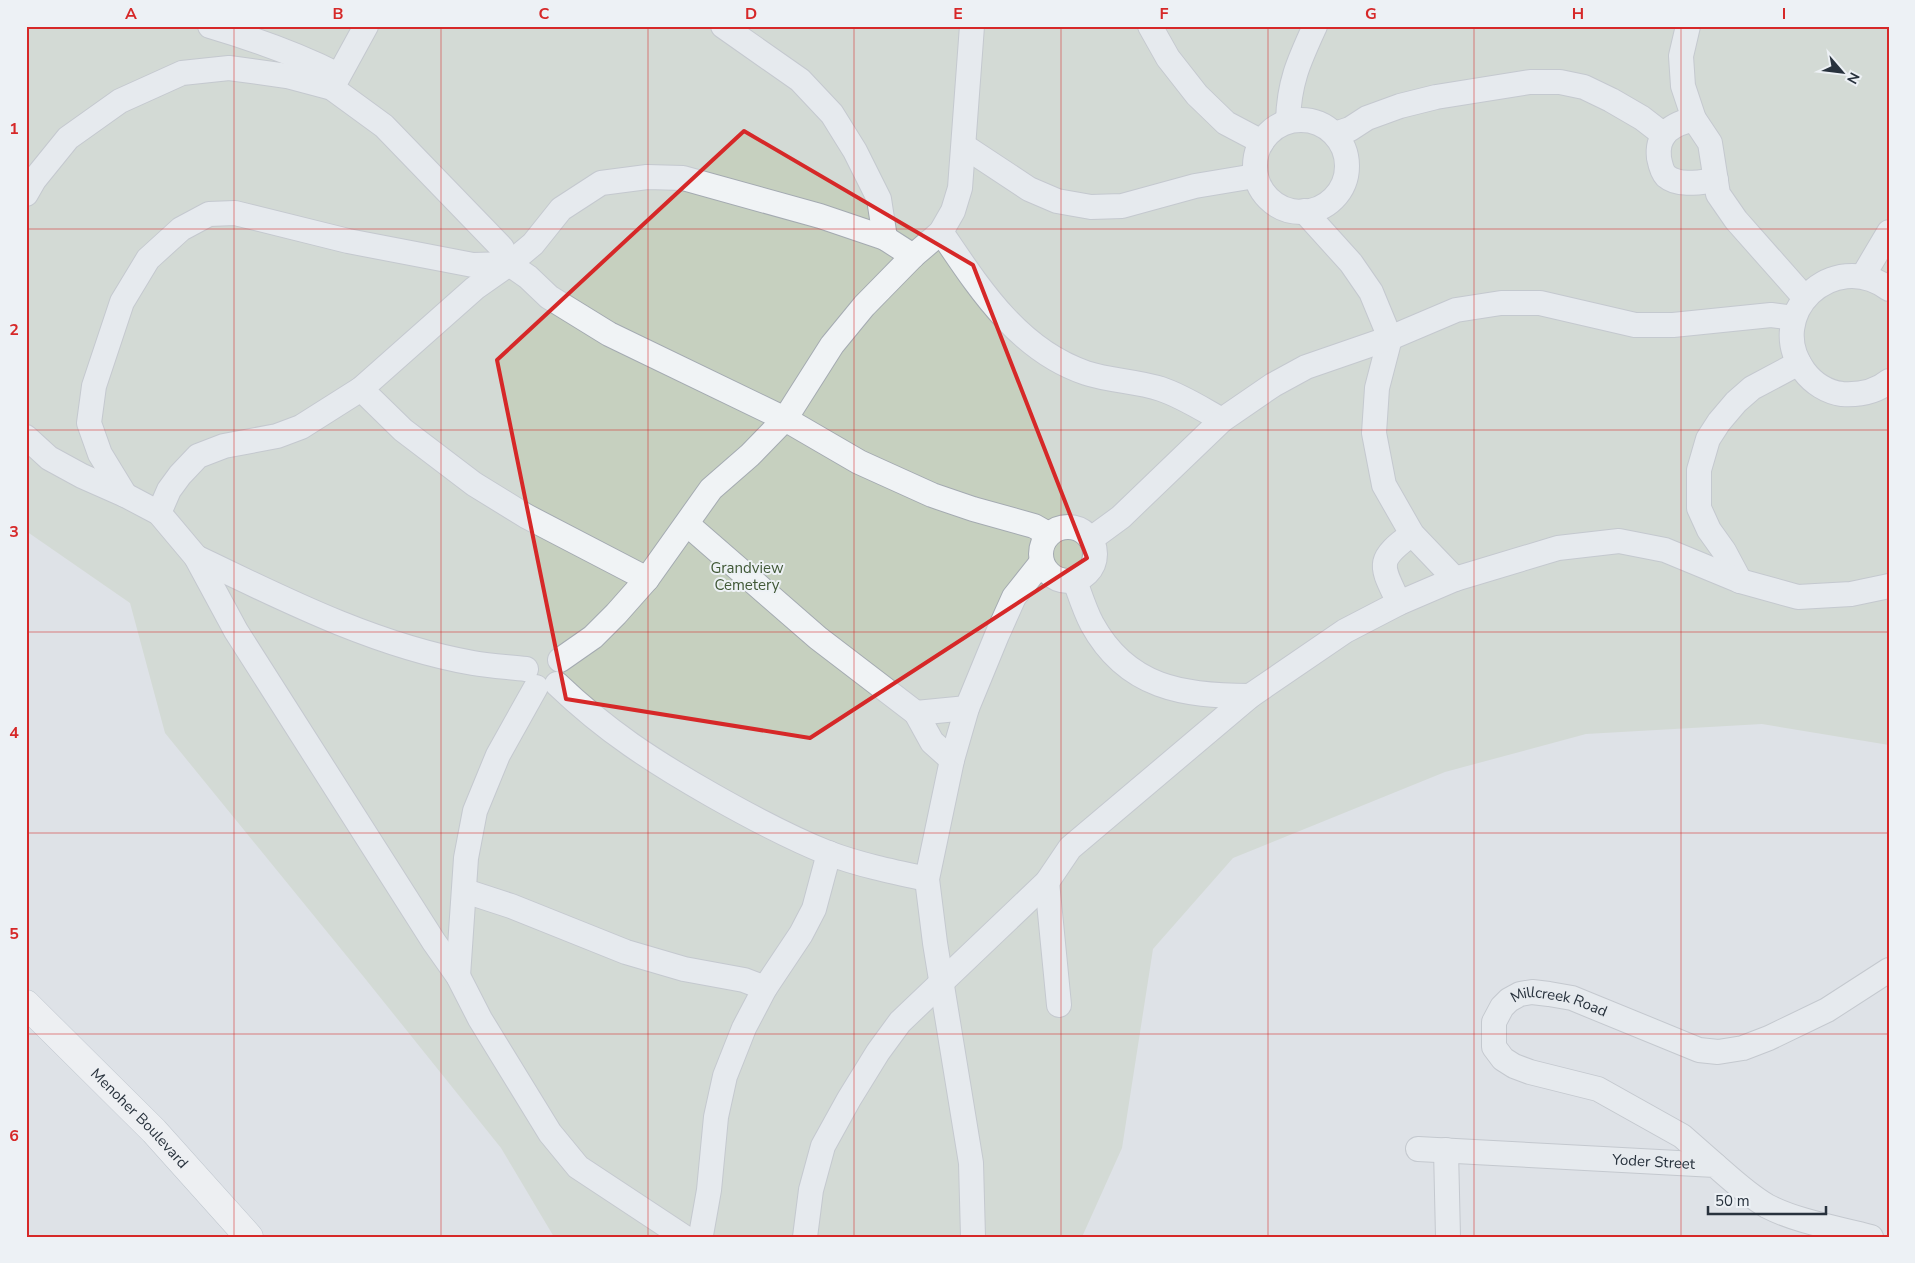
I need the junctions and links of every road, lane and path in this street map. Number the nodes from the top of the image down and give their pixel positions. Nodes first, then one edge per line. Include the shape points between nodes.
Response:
1 (210, 26) edge
2 (366, 26) edge
3 (723, 26) edge
4 (972, 26) edge
5 (1150, 26) edge
6 (1315, 26) edge
7 (1688, 26) edge
8 (335, 82) junction
9 (1694, 119) junction
10 (1288, 121) junction
11 (1335, 134) junction
12 (1664, 135) junction
13 (1262, 142) junction
14 (964, 146) junction
15 (1255, 176) junction
16 (1716, 180) junction
17 (26, 194) edge
18 (1304, 211) junction
19 (941, 232) junction
20 (1889, 232) edge
21 (885, 238) junction
22 (913, 256) junction
23 (509, 264) junction
24 (1863, 276) junction
25 (1889, 289) edge
26 (1800, 308) junction
27 (1390, 338) junction
28 (1799, 363) junction
29 (1889, 381) edge
30 (361, 389) junction
31 (785, 418) junction
32 (1222, 420) junction
33 (26, 437) edge
34 (125, 495) junction
35 (159, 513) junction
36 (687, 524) junction
37 (1048, 534) junction
38 (1412, 534) junction
39 (1091, 539) junction
40 (196, 557) junction
41 (1041, 563) junction
42 (647, 579) junction
43 (1454, 579) junction
44 (1075, 581) junction
45 (1740, 581) junction
46 (1889, 586) edge
47 (1399, 603) junction
48 (560, 660) junction
49 (540, 680) junction
50 (1250, 696) junction
51 (967, 708) junction
52 (916, 713) junction
53 (952, 760) junction
54 (828, 853) junction
55 (928, 879) junction
56 (1047, 882) junction
57 (465, 892) junction
58 (1889, 970) edge
59 (458, 976) junction
60 (941, 981) junction
61 (764, 988) junction
62 (26, 1004) edge
63 (1060, 1005) dead end
64 (1418, 1150) dead end
65 (1446, 1150) junction
66 (1714, 1166) junction
67 (249, 1237) edge
68 (684, 1237) edge
69 (699, 1237) edge
70 (805, 1237) edge
71 (972, 1237) edge
72 (1448, 1237) edge
73 (1871, 1237) edge

1 - 8 street via 319,65
2 - 8 street
3 - 21 street via 800,80 832,114 879,199
4 - 14 street
5 - 13 street via 1168,58 1197,95 1226,123
6 - 10 street via 1296,68
7 - 9 street via 1681,56 1683,86
8 - 17 street via 229,68 182,73 120,101 68,138
8 - 23 street via 384,126 502,248
9 - 12 street via 1678,123
9 - 16 street via 1710,144
10 - 11 street via 1308,120
10 - 13 street via 1275,128
11 - 12 street via 1367,118 1436,97 1530,82 1560,82 1611,100
11 - 18 street via 1347,162 1345,178 1339,192 1328,203
12 - 16 street via 1658,149 1666,175 1695,183
13 - 15 street via 1256,157
14 - 15 street via 1029,189 1057,201 1091,206 1122,206 1195,186
14 - 19 street via 954,211
15 - 18 street via 1271,200 1284,208
16 - 26 street via 1718,194
18 - 27 street via 1352,263 1371,292
19 - 22 street
19 - 32 street via 997,310 1026,339 1053,358 1086,373 1161,389
20 - 24 street
21 - 22 street
21 - 23 street via 820,216 683,178 648,177 601,183 561,209 533,244
22 - 31 street via 864,306 832,345
23 - 30 street via 475,288
23 - 31 street via 548,297 609,334
23 - 34 street via 473,265 348,241 235,213 209,214 181,229 148,259 122,302 94,386 88,423 100,454
24 - 25 street
24 - 26 street via 1831,279 1816,287
26 - 27 street via 1771,316 1673,325 1635,325 1540,303 1501,303 1456,310
26 - 28 street via 1792,334
27 - 32 street via 1306,367
27 - 38 street via 1377,388 1374,434 1384,485
28 - 29 street via 1808,377 1837,393 1854,395 1870,392
28 - 45 street via 1752,388 1736,402 1708,439 1699,470 1699,508
30 - 35 street via 301,427 277,436 224,446 198,456 169,490
30 - 42 street via 403,430 474,484 526,516
31 - 36 street via 711,489
31 - 37 street via 858,462 924,491 1034,526
32 - 39 street via 1121,517
33 - 34 street via 49,458
34 - 35 street
35 - 40 street
36 - 42 street
36 - 52 street via 818,638
37 - 39 street via 1071,526 1082,530
37 - 41 street via 1040,547
38 - 43 street
38 - 47 street via 1388,553 1384,564
39 - 44 street via 1095,551 1093,564 1086,575
40 - 49 street via 323,616 408,646
40 - 59 street via 236,631
41 - 44 street via 1049,575 1061,581
41 - 51 street via 1014,598
42 - 48 street via 593,637
43 - 45 street via 1558,548 1619,541 1665,550
43 - 47 street
44 - 50 street via 1092,624 1114,656 1137,673 1155,684 1196,694
45 - 46 street via 1798,597 1851,594
47 - 50 street via 1345,631
48 - 49 street via 562,677
48 - 49 street via 552,653 540,652 531,658
49 - 54 street via 654,761 744,812
49 - 57 street via 498,755 475,811 466,858
50 - 56 street via 1070,848
51 - 52 street
51 - 53 street
52 - 53 street via 932,742
53 - 55 street
54 - 55 street via 890,872
54 - 61 street via 814,910
55 - 60 street
56 - 60 street
56 - 63 street
57 - 59 street
57 - 61 street via 511,906 626,952 684,969 744,980
58 - 66 street, Millcreek Road via 1826,1010 1778,1034 1743,1048 1718,1052 1699,1050 1572,998 1532,992 1520,994 1502,1007 1494,1022 1493,1037 1494,1047 1504,1059 1530,1072 1598,1089 1682,1136
59 - 68 street via 480,1019 550,1133 578,1167
60 - 70 street via 900,1022 878,1052 823,1146 810,1190
60 - 71 street via 971,1162
61 - 69 street via 744,1028 726,1076 716,1118 709,1190
62 - 67 main road, Menoher Boulevard via 154,1131
64 - 65 street, Yoder Street
65 - 66 street, Yoder Street
65 - 72 street
66 - 73 street, Yoder Street via 1748,1193 1785,1214

